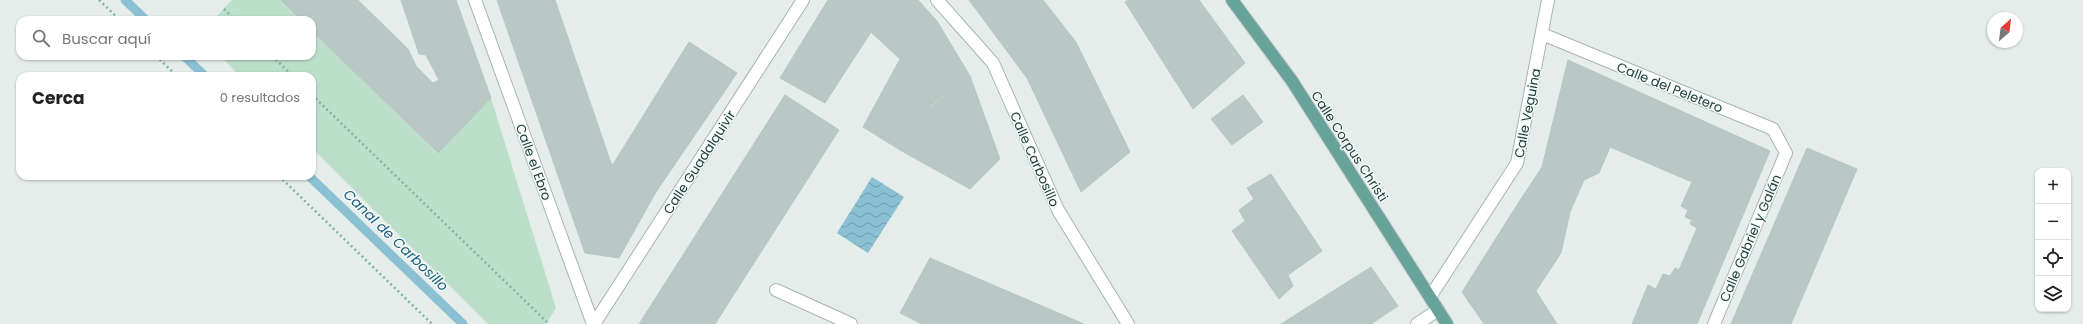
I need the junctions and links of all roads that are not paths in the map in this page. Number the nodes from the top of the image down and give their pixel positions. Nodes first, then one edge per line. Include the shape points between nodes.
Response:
1 (475, 0) edge
2 (803, 0) edge
3 (937, 0) edge
4 (1232, 0) edge
5 (1548, 0) edge
6 (1542, 34) junction
7 (1786, 153) joint
8 (776, 290) dead end
9 (1430, 297) junction
10 (1438, 310) junction
11 (594, 324) edge
12 (851, 324) edge
13 (1128, 324) edge
14 (1417, 324) edge
15 (1447, 324) edge
16 (1714, 324) edge

1 - 11 street, Calle el Ebro
2 - 11 street, Calle Guadalquivir
3 - 13 street, Calle Carbosillo via 993,63 1058,210
4 - 9 main road, Calle Corpus Christi via 1292,81
5 - 6 street, Calle Veguina
6 - 7 street, Calle del Peletero via 1773,129
6 - 9 street, Calle Veguina via 1517,163
7 - 16 street, Calle Gabriel y Galán
8 - 12 street
9 - 10 main road, Calle Corpus Christi
10 - 14 street
10 - 15 main road, Calle Corpus Christi

